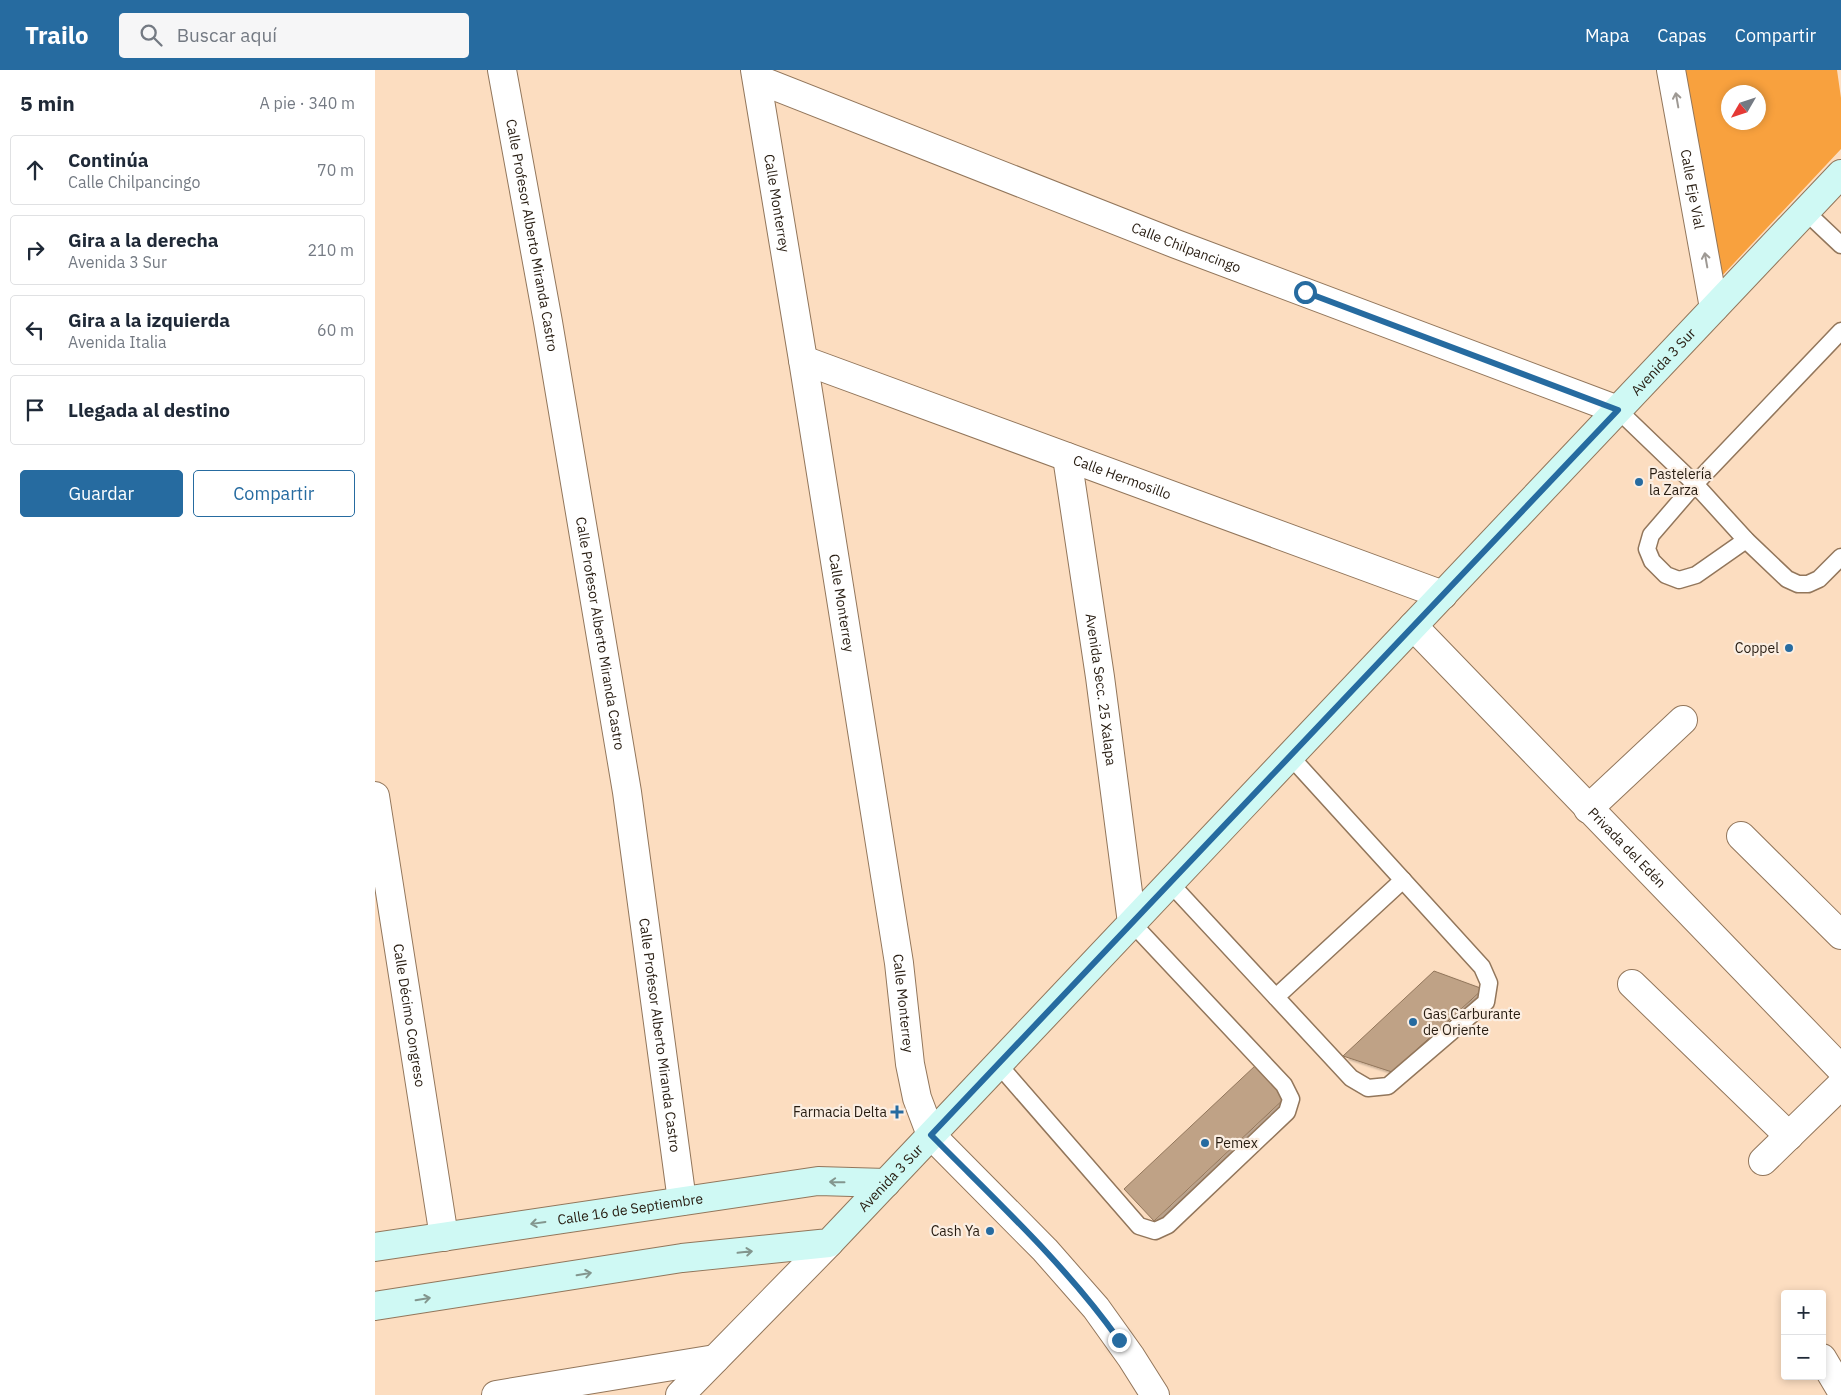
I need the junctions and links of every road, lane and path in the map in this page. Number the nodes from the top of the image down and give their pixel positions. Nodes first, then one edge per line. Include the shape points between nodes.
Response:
1 (502, 70) edge
2 (1671, 70) edge
3 (756, 74) edge
4 (1841, 174) edge
5 (1806, 212) junction
6 (1841, 245) edge
7 (1714, 308) junction
8 (1841, 331) edge
9 (803, 360) junction
10 (1618, 410) junction
11 (1067, 457) junction
12 (1695, 484) junction
13 (1746, 540) junction
14 (1841, 558) edge
15 (1443, 594) junction
16 (1413, 626) junction
17 (1683, 720) dead end
18 (1290, 756) junction
19 (375, 796) edge
20 (1588, 809) junction
21 (1741, 836) dead end
22 (1403, 880) junction
23 (1170, 883) junction
24 (1132, 923) junction
25 (1841, 936) edge
26 (1632, 984) dead end
27 (1276, 998) junction
28 (998, 1064) junction
29 (1841, 1069) edge
30 (1841, 1085) edge
31 (931, 1135) junction
32 (1789, 1136) junction
33 (1763, 1161) dead end
34 (886, 1182) junction
35 (682, 1201) junction
36 (444, 1236) junction
37 (829, 1243) junction
38 (375, 1247) edge
39 (375, 1306) edge
40 (715, 1359) junction
41 (1826, 1365) edge
42 (1841, 1390) edge
43 (495, 1395) edge
44 (680, 1395) edge
45 (1155, 1395) edge

1 - 35 street, Calle Profesor Alberto Miranda Castro via 627,792
7 -> 2 street, Calle Eje Vial
3 - 9 street, Calle Monterrey
3 - 10 street, Calle Chilpancingo via 1167,240
4 - 5 main road, Avenida 3 Sur
5 - 6 lane
5 - 7 main road, Avenida 3 Sur
7 - 10 main road, Avenida 3 Sur
8 - 12 lane
9 - 11 street, Calle Hermosillo
9 - 31 street, Calle Monterrey via 899,963 910,1064 917,1098
10 - 12 lane
10 - 15 main road, Avenida 3 Sur
11 - 15 street, Calle Hermosillo
11 - 24 street, Avenida Secc. 25 Xalapa
12 - 13 lane
12 - 13 lane via 1651,534 1647,549 1652,561 1666,576 1679,580 1696,575
13 - 14 lane via 1787,579 1798,584 1819,579
15 - 16 main road, Avenida 3 Sur
16 - 18 main road, Avenida 3 Sur
16 - 20 street, Privada del Edén
17 - 20 street
18 - 22 lane
18 - 23 main road, Avenida 3 Sur
19 - 36 street, Calle Décimo Congreso
20 - 29 street, Privada del Edén
21 - 25 street
22 - 27 lane
22 - 27 lane via 1482,967 1489,983 1486,1002 1389,1086 1368,1088 1351,1078
23 - 24 main road, Avenida 3 Sur
23 - 27 lane
24 - 28 main road, Avenida 3 Sur
24 - 28 lane via 1284,1084 1291,1099 1287,1112 1168,1225 1155,1231 1139,1226
26 - 32 street
28 - 31 main road, Avenida 3 Sur
30 - 32 street
31 - 34 main road, Avenida 3 Sur
31 - 45 street via 1045,1250 1096,1308
32 - 33 street
34 -> 35 main road, Calle 16 de Septiembre via 818,1182
34 - 37 main road, Avenida 3 Sur
35 -> 36 main road, Calle 16 de Septiembre
36 - 38 main road, Calle 16 de Septiembre
39 -> 37 main road via 682,1258
37 - 40 street, Avenida 3 Sur
40 - 43 street
40 - 44 street, Avenida 3 Sur
41 - 42 street

